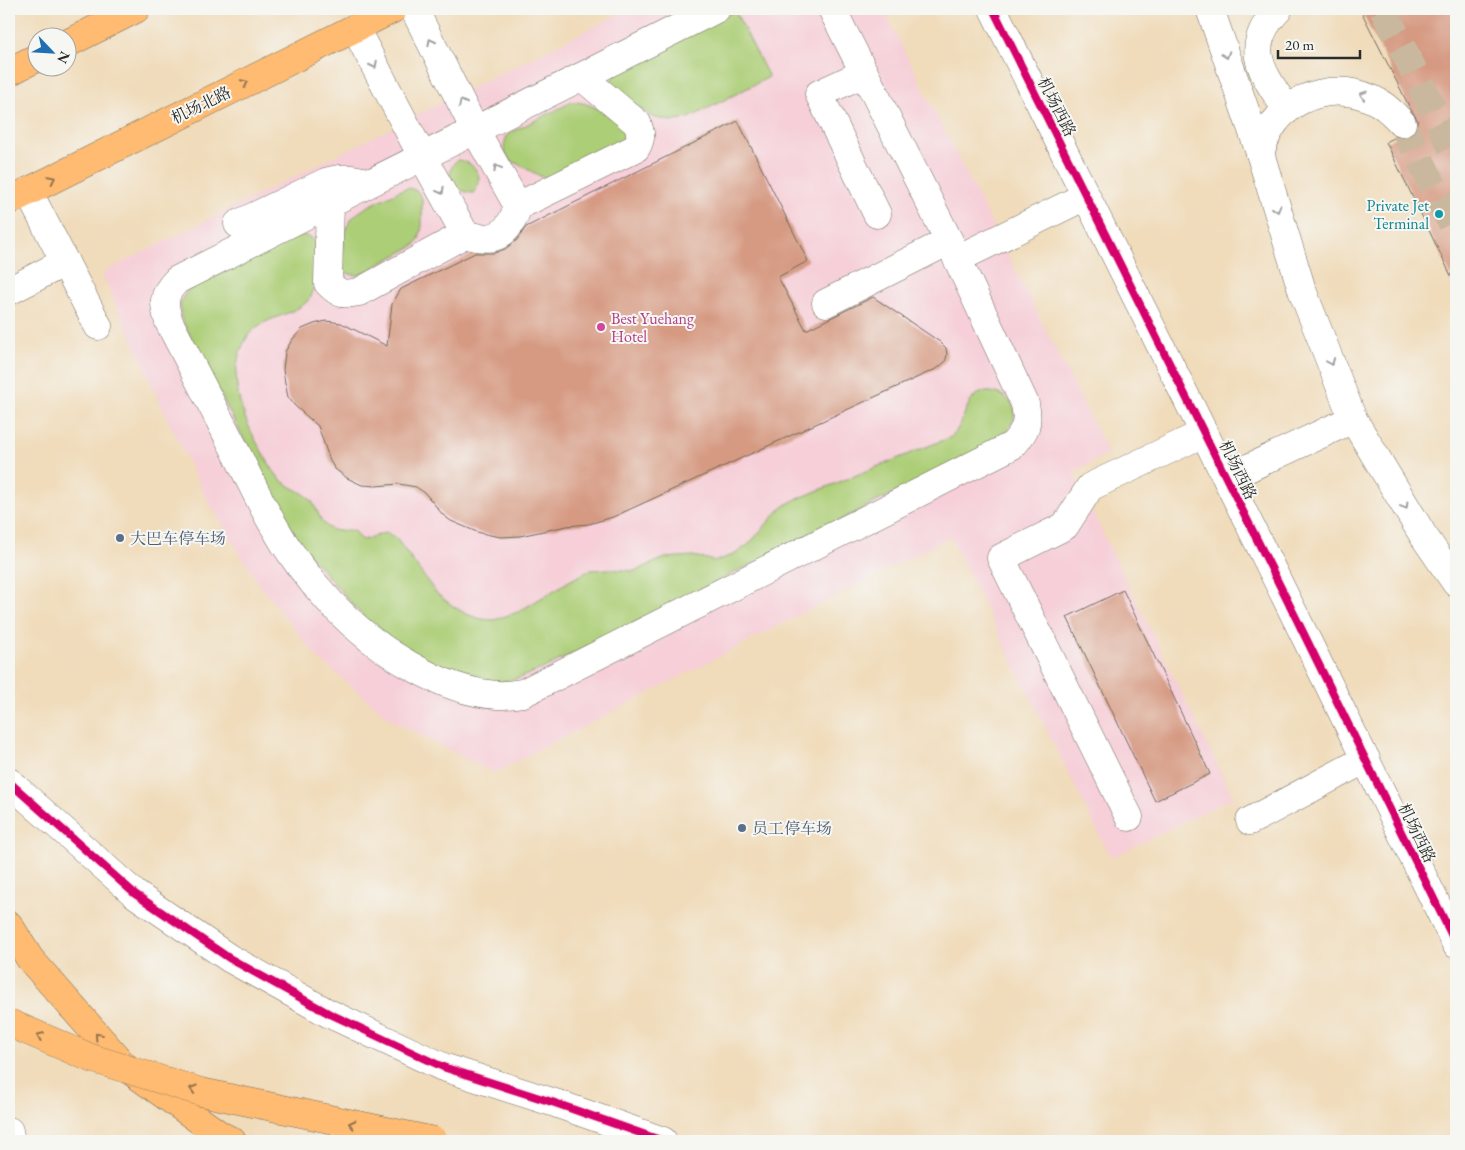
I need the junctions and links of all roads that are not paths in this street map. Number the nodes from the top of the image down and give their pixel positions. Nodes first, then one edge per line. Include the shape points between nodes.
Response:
1 (136, 9) edge
2 (393, 9) edge
3 (414, 9) edge
4 (716, 9) edge
5 (832, 9) edge
6 (993, 9) edge
7 (1210, 9) edge
8 (1278, 10) dead end
9 (355, 28) junction
10 (78, 38) edge
11 (28, 63) edge
12 (9, 72) edge
13 (864, 73) junction
14 (582, 77) junction
15 (1287, 110) junction
16 (1402, 123) tunnel mouth
17 (476, 130) junction
18 (1260, 153) junction
19 (422, 156) junction
20 (369, 183) junction
21 (18, 196) edge
22 (1086, 196) junction
23 (330, 202) junction
24 (518, 206) junction
25 (877, 214) dead end
26 (238, 224) dead end
27 (465, 234) junction
28 (953, 250) junction
29 (64, 262) junction
30 (9, 290) edge
31 (826, 303) dead end
32 (98, 326) dead end
33 (1353, 419) junction
34 (1204, 433) junction
35 (1226, 478) junction
36 (1456, 583) edge
37 (1366, 759) junction
38 (9, 782) edge
39 (1129, 817) dead end
40 (1250, 821) dead end
41 (9, 925) edge
42 (1456, 944) edge
43 (9, 1023) edge
44 (9, 1131) edge
45 (11, 1141) edge
46 (232, 1141) edge
47 (434, 1141) edge
48 (663, 1141) edge

1 - 10 main road
2 - 9 main road, 机场北路
17 -> 3 street
4 - 14 street
5 - 13 street
6 - 22 street, 机场西路
7 -> 18 street
8 - 15 street via 1262,31 1258,55 1265,77
9 -> 19 street
21 -> 9 main road, 机场北路
11 - 12 main road
13 - 25 street via 819,94
13 - 28 street
14 - 17 street
14 - 24 street via 636,123 641,133 640,141 636,148
16 -> 15 street via 1389,109 1356,93 1319,93 1302,99
15 - 18 street via 1266,136
17 - 19 street
24 -> 17 street
18 -> 33 street via 1302,290
19 - 20 street
19 -> 27 street
20 - 23 street
20 - 26 street via 353,178 326,182
21 - 29 street
22 - 28 street
22 - 34 street, 机场西路
23 - 27 street via 328,282 336,291 346,295 359,292
23 - 28 street via 177,280 164,298 164,308 272,522 312,582 374,643 399,660 428,676 465,690 498,696 523,693 1013,445 1024,432 1028,419 1025,404
24 - 27 street via 504,232 491,238
28 - 31 street
29 - 30 street
29 - 32 street
33 - 35 street
33 -> 36 street via 1422,535
34 - 35 street, 机场西路
34 - 39 street via 1090,487 1065,526 1001,558
35 - 37 street, 机场西路
37 - 40 street
37 - 42 street, 机场西路
38 - 48 street via 135,894 229,958 328,1013 443,1067
46 -> 41 main road via 124,1066 30,959
47 -> 43 main road, bridge via 201,1092 90,1058
44 - 45 street

